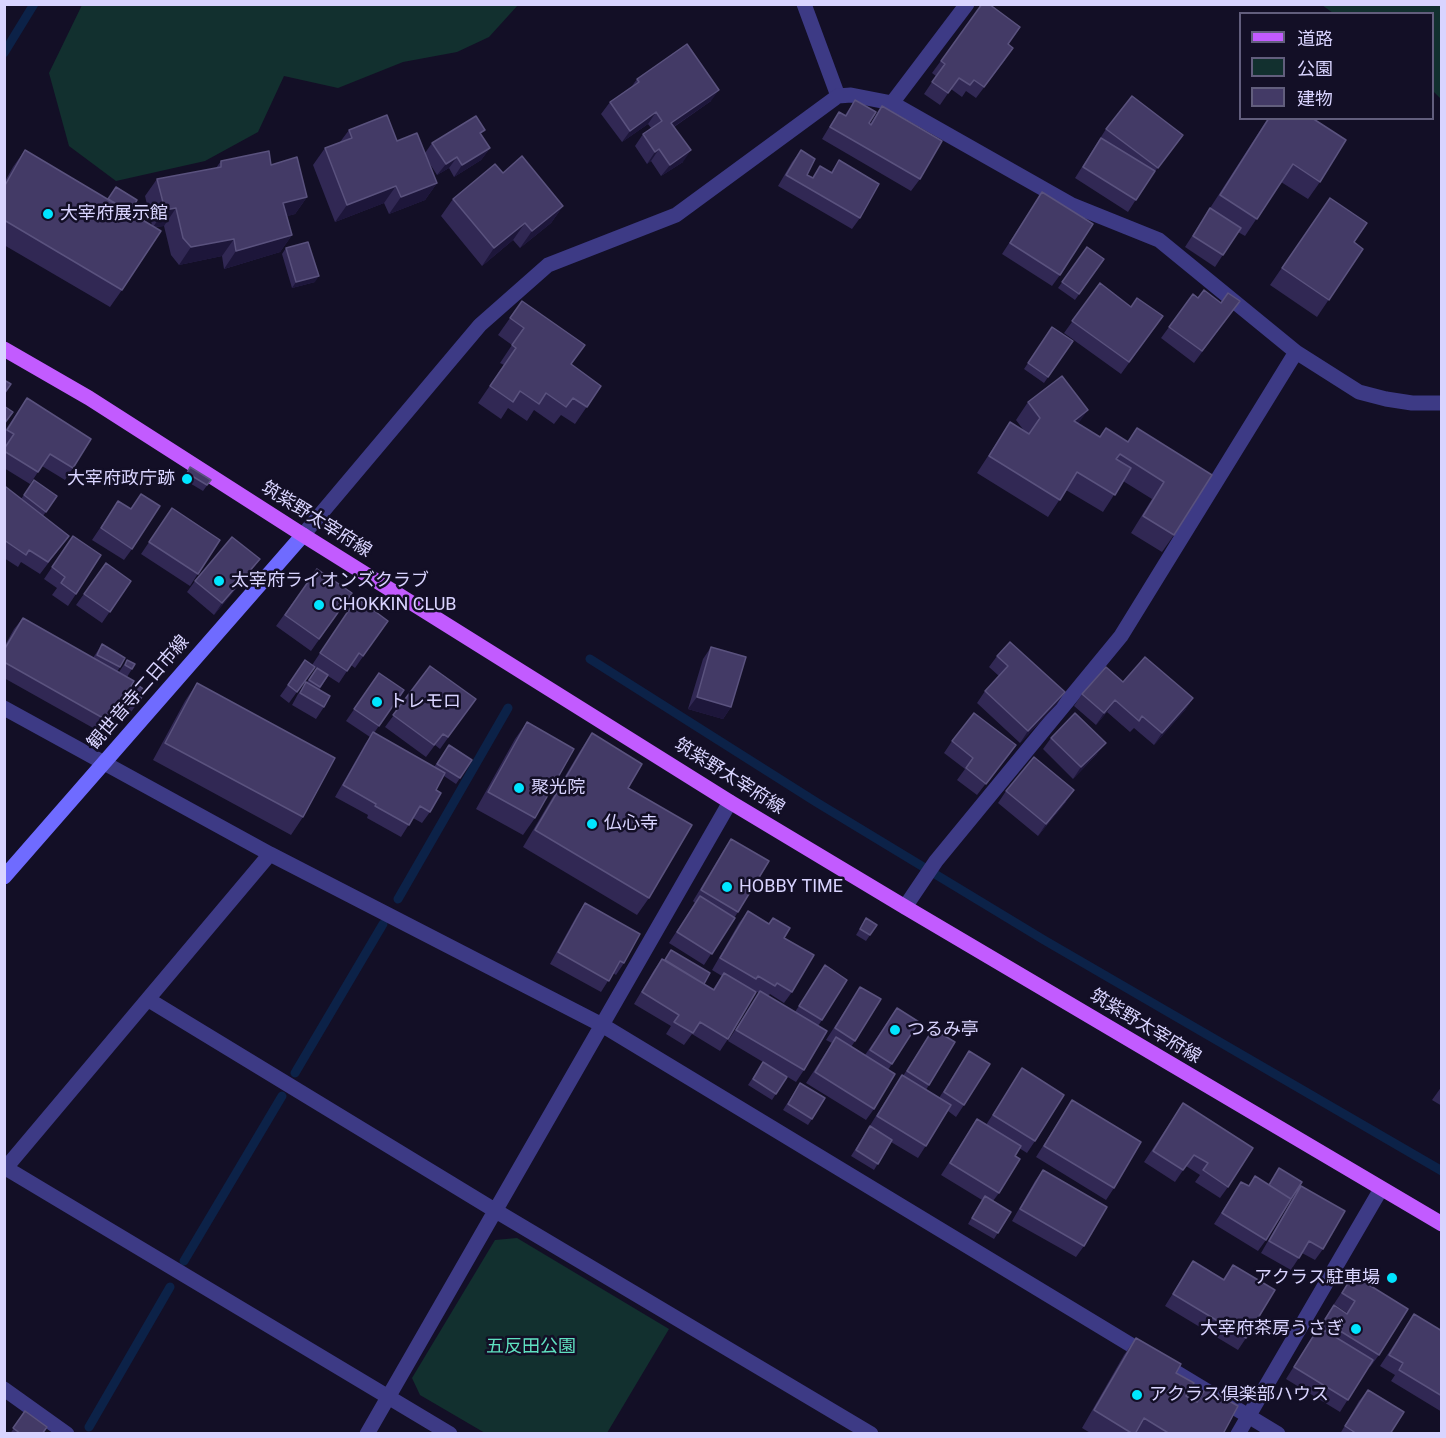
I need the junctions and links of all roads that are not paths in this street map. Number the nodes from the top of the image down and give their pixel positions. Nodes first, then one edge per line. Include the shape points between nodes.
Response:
1 (804, 4) edge
2 (967, 4) edge
3 (837, 96) junction
4 (892, 103) junction
5 (4, 349) edge
6 (1296, 352) junction
7 (1442, 403) edge
8 (303, 536) junction
9 (4, 708) edge
10 (105, 762) junction
11 (730, 802) junction
12 (270, 854) junction
13 (4, 877) edge
14 (905, 908) junction
15 (149, 1000) junction
16 (602, 1025) junction
17 (5, 1169) edge
18 (1381, 1189) junction
19 (496, 1211) junction
20 (1442, 1224) edge
21 (4, 1389) edge
22 (388, 1397) junction
23 (1248, 1416) junction
24 (67, 1434) edge
25 (367, 1434) edge
26 (450, 1434) edge
27 (871, 1434) edge
28 (1239, 1434) edge
29 (1278, 1434) edge

1 - 3 street
2 - 4 street
3 - 4 street via 851,94
3 - 8 street via 676,215 548,265 480,325
4 - 6 street via 1072,205 1159,240
5 - 8 main road, 筑紫野太宰府線 via 89,398
6 - 7 street via 1359,392 1412,403
6 - 14 street via 1121,636 936,861
8 - 10 main road, 観世音寺二日市線
8 - 11 main road, 筑紫野太宰府線
9 - 10 street
10 - 12 street
10 - 13 main road, 観世音寺二日市線
11 - 14 main road, 筑紫野太宰府線
11 - 16 street
12 - 15 street
12 - 16 street
14 - 18 main road, 筑紫野太宰府線
15 - 17 street
15 - 19 street
16 - 19 street
16 - 23 street
17 - 22 street
18 - 20 main road, 筑紫野太宰府線
18 - 23 street
19 - 22 street
19 - 27 street
21 - 24 street
22 - 25 street
22 - 26 street
23 - 28 street
23 - 29 street

